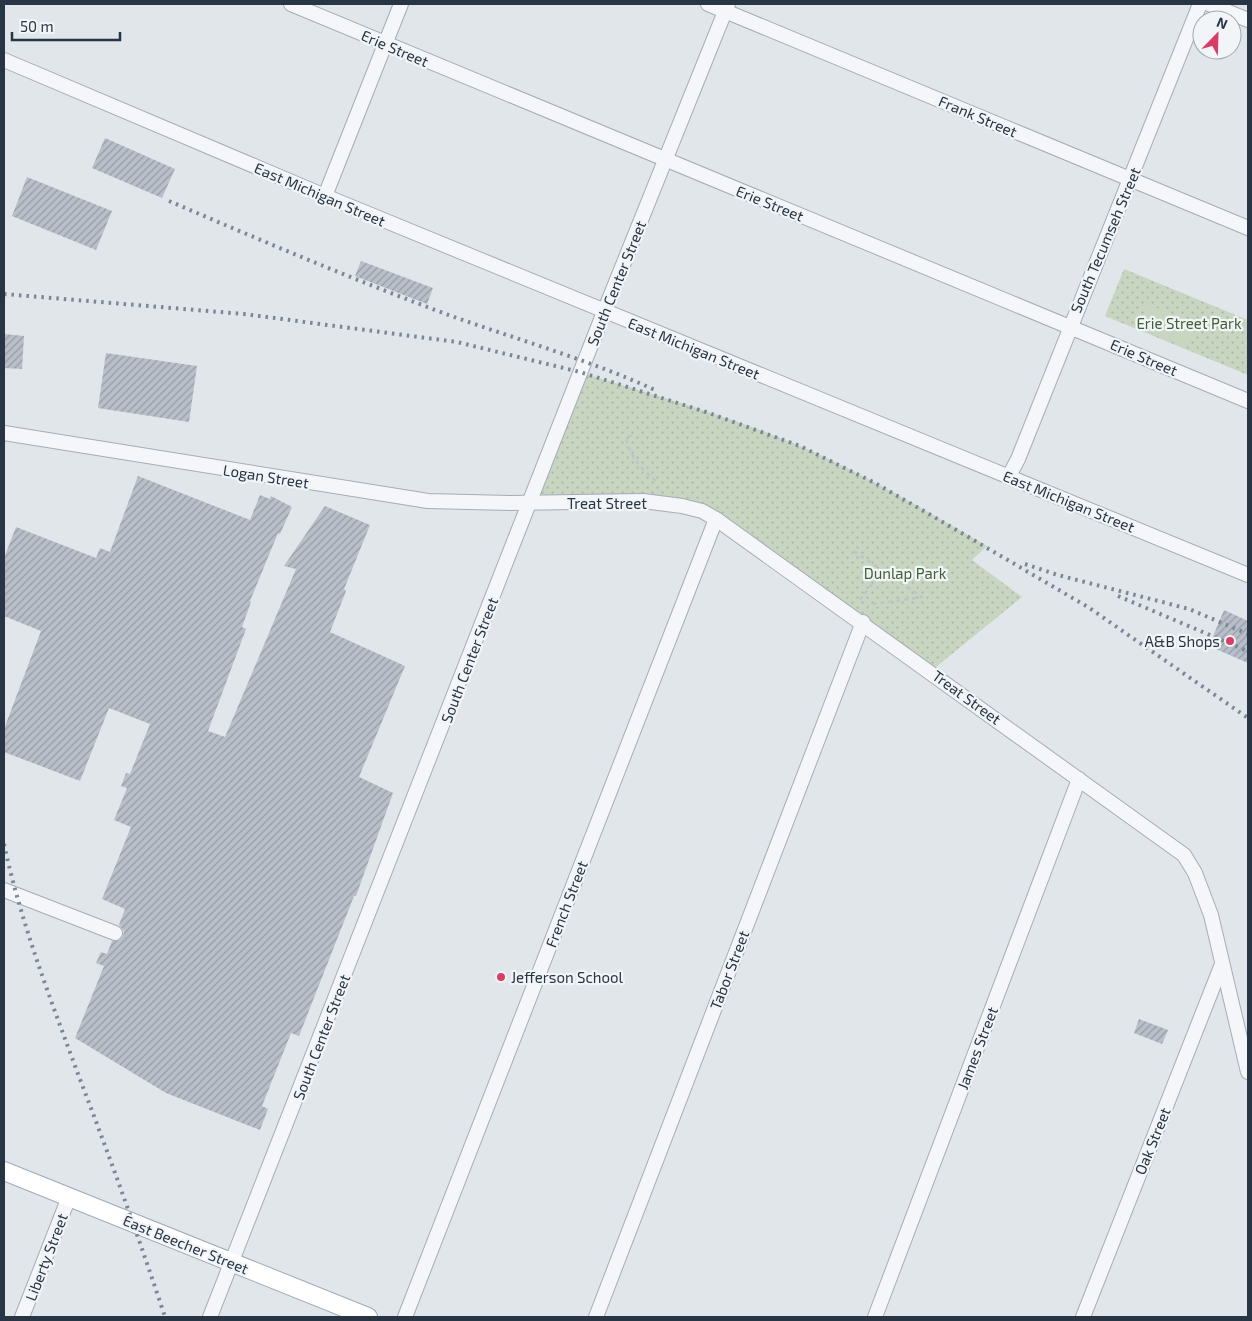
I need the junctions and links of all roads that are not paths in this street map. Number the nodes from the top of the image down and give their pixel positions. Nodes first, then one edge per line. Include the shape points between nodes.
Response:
1 (291, 4) edge
2 (402, 4) edge
3 (708, 4) edge
4 (1200, 4) edge
5 (1210, 4) edge
6 (727, 7) edge
7 (1248, 20) edge
8 (386, 44) junction
9 (4, 60) edge
10 (665, 160) junction
11 (1131, 179) junction
12 (325, 196) junction
13 (1248, 228) edge
14 (604, 312) junction
15 (1070, 326) junction
16 (1248, 401) edge
17 (4, 433) edge
18 (1009, 476) junction
19 (530, 503) junction
20 (716, 519) junction
21 (1248, 575) edge
22 (863, 622) junction
23 (1079, 779) junction
24 (4, 890) edge
25 (115, 933) dead end
26 (1222, 964) junction
27 (1248, 1072) edge
28 (4, 1171) edge
29 (69, 1197) junction
30 (233, 1263) junction
31 (22, 1317) edge
32 (210, 1317) edge
33 (368, 1317) edge
34 (405, 1317) edge
35 (596, 1317) edge
36 (875, 1317) edge
37 (1083, 1317) edge

1 - 8 street, Erie Street
2 - 8 street
3 - 6 street, Frank Street
4 - 11 street, South Tecumseh Street
5 - 7 street
6 - 10 street, South Center Street
6 - 11 street, Frank Street
8 - 10 street, Erie Street
8 - 12 street
9 - 12 street, East Michigan Street
10 - 14 street, South Center Street
10 - 15 street, Erie Street
11 - 13 street, Frank Street
11 - 15 street, South Tecumseh Street
12 - 14 street, East Michigan Street
14 - 18 street, East Michigan Street
14 - 19 street, South Center Street
15 - 16 street, Erie Street
15 - 18 street, South Tecumseh Street
17 - 19 street, Logan Street via 428,501
18 - 21 street, East Michigan Street
19 - 20 street, Treat Street via 643,501 682,506
19 - 30 street, South Center Street
20 - 22 street, Treat Street
20 - 34 street, French Street
22 - 23 street, Treat Street
22 - 35 street, Tabor Street
23 - 26 street, Treat Street via 1184,855 1204,893
23 - 36 street, James Street
24 - 25 street
26 - 27 street, Treat Street
26 - 37 street, Oak Street
28 - 29 main road, East Beecher Street
29 - 30 main road, East Beecher Street
29 - 31 street, Liberty Street
30 - 32 street, South Center Street
30 - 33 main road, East Beecher Street

